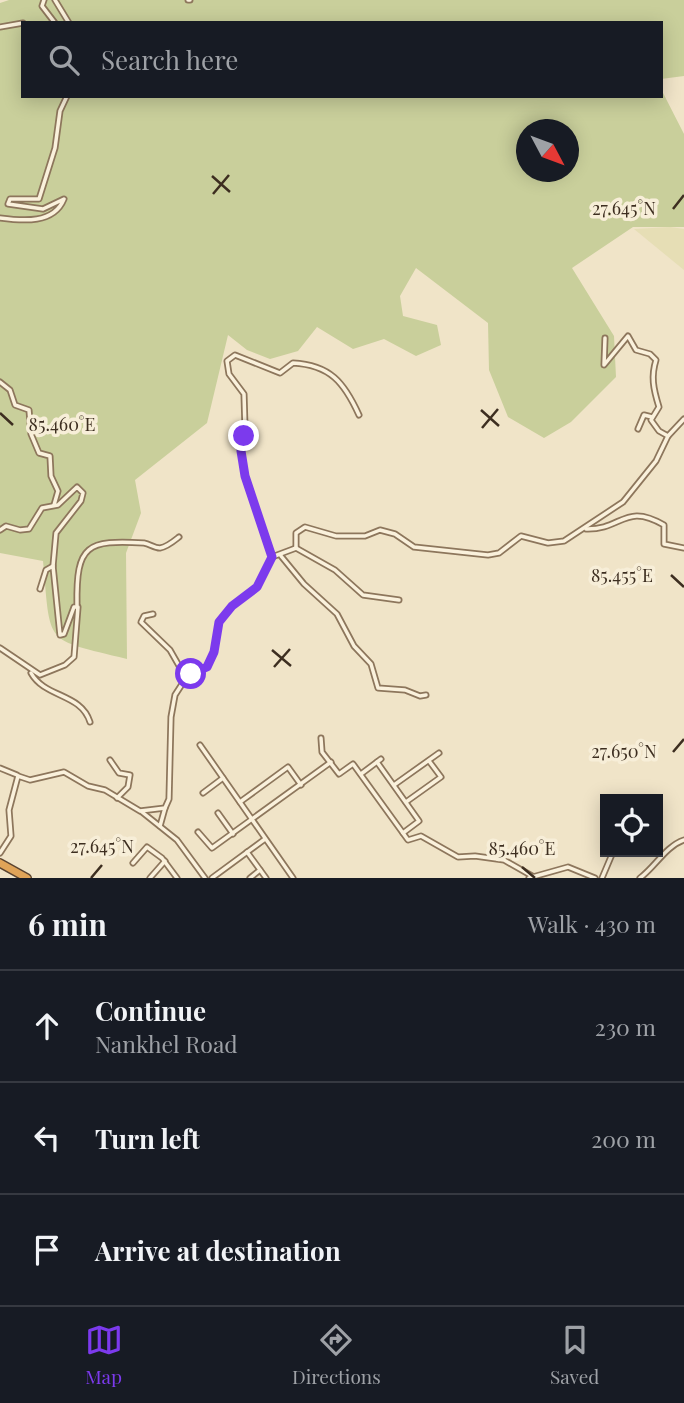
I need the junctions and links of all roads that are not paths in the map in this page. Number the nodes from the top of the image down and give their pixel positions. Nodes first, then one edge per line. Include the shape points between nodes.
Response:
1 (44, 0) edge
2 (55, 0) edge
3 (53, 21) edge
4 (68, 21) edge
5 (21, 23) edge
6 (0, 27) edge
7 (66, 98) edge
8 (0, 218) edge
9 (605, 338) dead end
10 (0, 382) edge
11 (359, 415) dead end
12 (652, 417) junction
13 (684, 419) edge
14 (638, 429) dead end
15 (668, 436) junction
16 (54, 505) junction
17 (583, 529) junction
18 (0, 530) edge
19 (179, 537) dead end
20 (296, 548) junction
21 (684, 548) edge
22 (281, 556) junction
23 (272, 557) junction
24 (53, 566) junction
25 (40, 589) dead end
26 (399, 600) dead end
27 (77, 606) junction
28 (153, 614) dead end
29 (0, 648) edge
30 (30, 671) junction
31 (186, 678) junction
32 (426, 695) dead end
33 (90, 722) dead end
34 (321, 738) dead end
35 (200, 745) dead end
36 (439, 752) dead end
37 (110, 760) dead end
38 (429, 761) junction
39 (331, 762) junction
40 (0, 768) edge
41 (360, 774) junction
42 (18, 776) junction
43 (223, 778) junction
44 (301, 785) junction
45 (394, 785) junction
46 (203, 793) dead end
47 (117, 798) junction
48 (240, 802) junction
49 (406, 802) junction
50 (164, 808) junction
51 (140, 811) junction
52 (218, 813) dead end
53 (252, 821) junction
54 (159, 827) junction
55 (198, 832) dead end
56 (402, 833) junction
57 (233, 834) junction
58 (265, 839) junction
59 (684, 840) edge
60 (247, 852) junction
61 (0, 853) edge
62 (611, 857) edge
63 (165, 861) junction
64 (0, 863) edge
65 (133, 863) dead end
66 (260, 870) junction
67 (150, 877) edge
68 (532, 877) edge
69 (27, 878) edge
70 (177, 878) edge
71 (205, 878) edge
72 (212, 878) edge
73 (250, 878) edge
74 (266, 878) edge
75 (293, 878) edge
76 (595, 878) edge
77 (602, 878) edge
78 (639, 878) edge

1 - 3 street via 42,6
2 - 4 street
5 - 6 street
7 - 8 street via 39,199 10,199 8,204 43,209 64,199 60,209 42,219
9 - 12 street via 604,365 628,336 636,350 656,359 652,384 659,407
10 - 16 street via 10,390 15,405 29,410 39,453 50,456 51,477 58,491
11 - 23 street via 334,375 324,368 293,363 281,373 235,355 227,361 229,374 244,394 241,451 245,476
12 - 14 street via 644,415
12 - 15 street via 659,431
13 - 15 street
15 - 17 street via 633,494
16 - 18 street via 42,508 29,529 6,526
16 - 24 street via 65,500 73,488 83,493 56,533
17 - 20 street via 555,543 521,536 499,553 488,555 414,547 380,530 355,536 300,527
17 - 21 street via 643,515 664,525 664,544
19 - 27 street via 159,548 123,541 97,544 78,567
20 - 22 street
20 - 26 street via 335,570 363,595
22 - 23 street
22 - 32 street via 337,614 370,664 380,689
23 - 31 street via 257,587 219,622 207,667
24 - 25 street via 46,570
24 - 27 street via 60,635
27 - 30 street via 74,657 44,674
28 - 31 street via 144,615 141,622 170,650
29 - 30 street
30 - 33 street via 49,690 83,707
31 - 50 street via 175,695 171,717 169,799
34 - 39 street via 322,752
35 - 43 street
36 - 38 street
37 - 47 street via 119,773 130,775 128,787
38 - 45 street
38 - 49 street via 441,778
39 - 41 street via 339,774 353,764
39 - 44 street
40 - 42 street
41 - 45 street via 379,761
41 - 56 street
42 - 47 street via 35,780 64,772
42 - 61 street via 9,810 11,836
43 - 46 street
43 - 48 street
44 - 48 street via 288,767
44 - 53 street
45 - 49 street
47 - 51 street
48 - 53 street
49 - 56 street via 419,821
50 - 51 street
50 - 54 street
51 - 54 street
52 - 57 street
53 - 57 street
53 - 58 street
54 - 71 street via 177,840
55 - 57 street via 212,848
56 - 68 street via 408,840 421,836 458,857 504,860
58 - 60 street
58 - 75 street
59 - 78 street
60 - 66 street
60 - 72 street
62 - 77 street
63 - 65 street via 147,847
63 - 67 street
63 - 70 street
64 - 69 highway
66 - 73 street
66 - 74 street
68 - 76 street via 568,867

